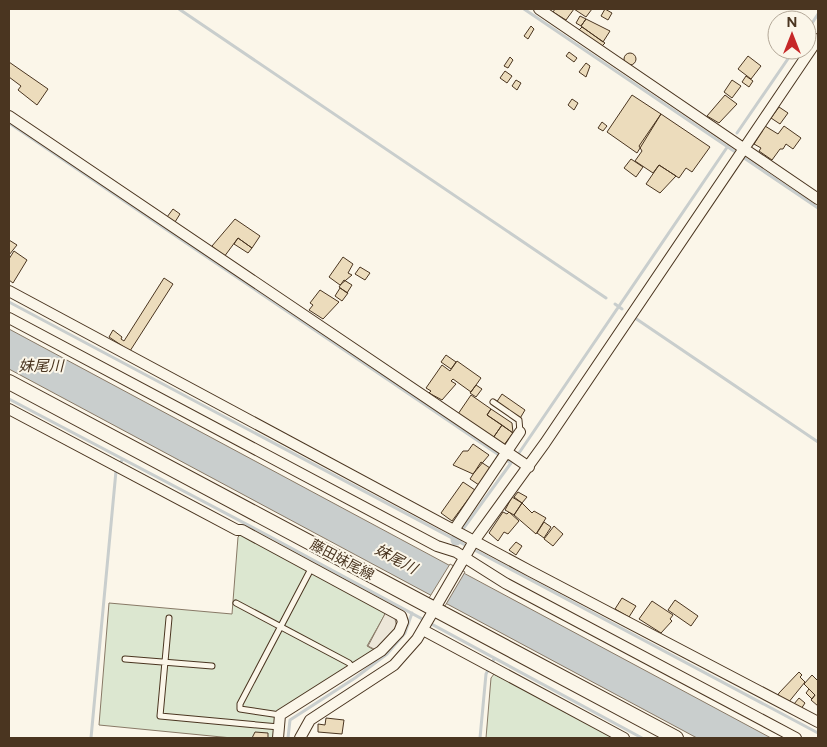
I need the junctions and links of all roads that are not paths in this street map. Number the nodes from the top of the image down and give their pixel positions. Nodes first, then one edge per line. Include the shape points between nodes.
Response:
1 (539, 9) edge
2 (818, 39) edge
3 (9, 116) edge
4 (742, 153) junction
5 (818, 199) edge
6 (9, 291) edge
7 (9, 318) edge
8 (9, 382) edge
9 (493, 402) dead end
10 (9, 409) edge
11 (520, 432) joint
12 (513, 459) junction
13 (454, 530) junction
14 (468, 551) junction
15 (312, 567) junction
16 (236, 603) dead end
17 (169, 618) dead end
18 (430, 618) junction
19 (280, 626) junction
20 (125, 658) dead end
21 (165, 662) junction
22 (212, 666) dead end
23 (370, 668) junction
24 (354, 669) junction
25 (280, 715) junction
26 (818, 722) edge
27 (279, 727) junction
28 (278, 738) edge
29 (300, 738) edge
30 (624, 738) edge
31 (676, 738) edge
32 (796, 738) edge

1 - 4 street
2 - 4 street
3 - 12 street
4 - 5 street
4 - 12 street
6 - 13 street
7 - 14 street via 437,546
8 - 18 main road, 藤田妹尾線
9 - 11 lane via 519,420
10 - 15 street
11 - 12 street
12 - 13 street
12 - 14 street via 513,485
13 - 14 street
14 - 18 street
14 - 26 street
14 - 32 street via 505,583
15 - 19 lane
15 - 23 street via 401,616 403,622 393,640
16 - 19 lane
17 - 21 lane
18 - 23 street via 401,659
18 - 30 street via 490,666
18 - 31 main road, 藤田妹尾線
19 - 24 lane via 349,663
19 - 25 lane via 240,709
20 - 21 lane
21 - 22 lane
21 - 27 lane via 160,716
23 - 24 street
23 - 29 street via 310,720
24 - 25 street
25 - 27 street
27 - 28 street

